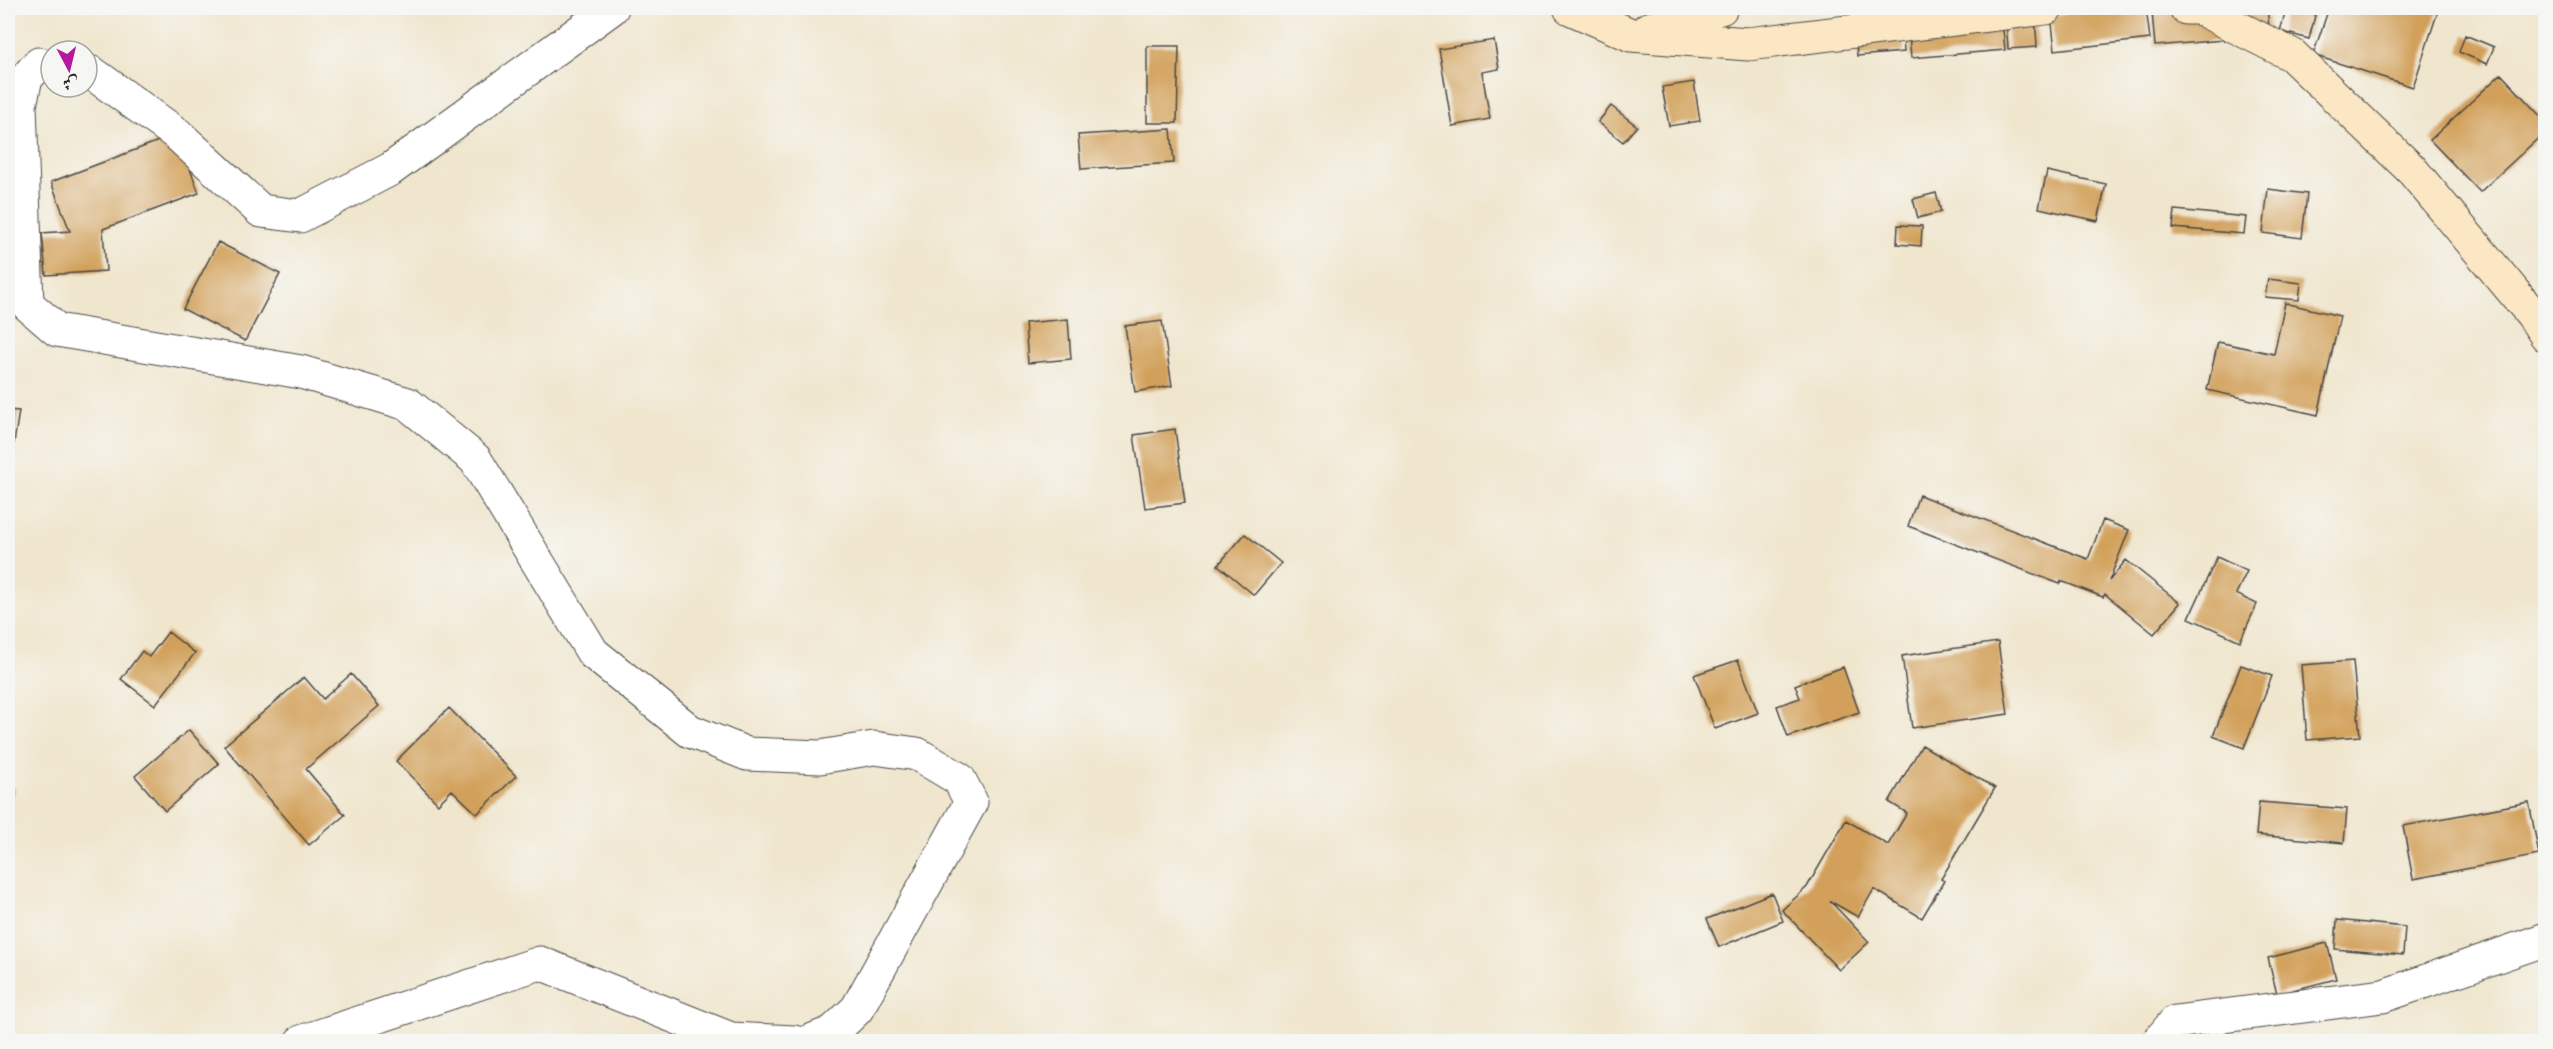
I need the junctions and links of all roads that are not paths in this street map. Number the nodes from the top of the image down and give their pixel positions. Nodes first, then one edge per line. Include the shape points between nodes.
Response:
1 (612, 8) edge
2 (1570, 8) edge
3 (1721, 8) edge
4 (2046, 8) edge
5 (2186, 8) edge
6 (1631, 35) junction
7 (39, 64) edge
8 (99, 78) edge
9 (2546, 335) edge
10 (2546, 939) edge
11 (301, 1041) edge
12 (794, 1041) edge
13 (808, 1041) edge
14 (2158, 1041) edge

1 - 8 street via 391,169 300,216 261,211 177,134
2 - 6 street
3 - 6 street
4 - 6 street via 1748,44
5 - 9 street via 2199,8 2292,55 2412,170
7 - 13 street via 26,78 20,105 27,304 57,330 301,372 408,404 475,459 593,653 690,731 747,754 820,757 874,747 917,754 959,779 971,802 857,1008 833,1032
10 - 14 street via 2383,996 2175,1022
11 - 12 street via 540,963 731,1039

